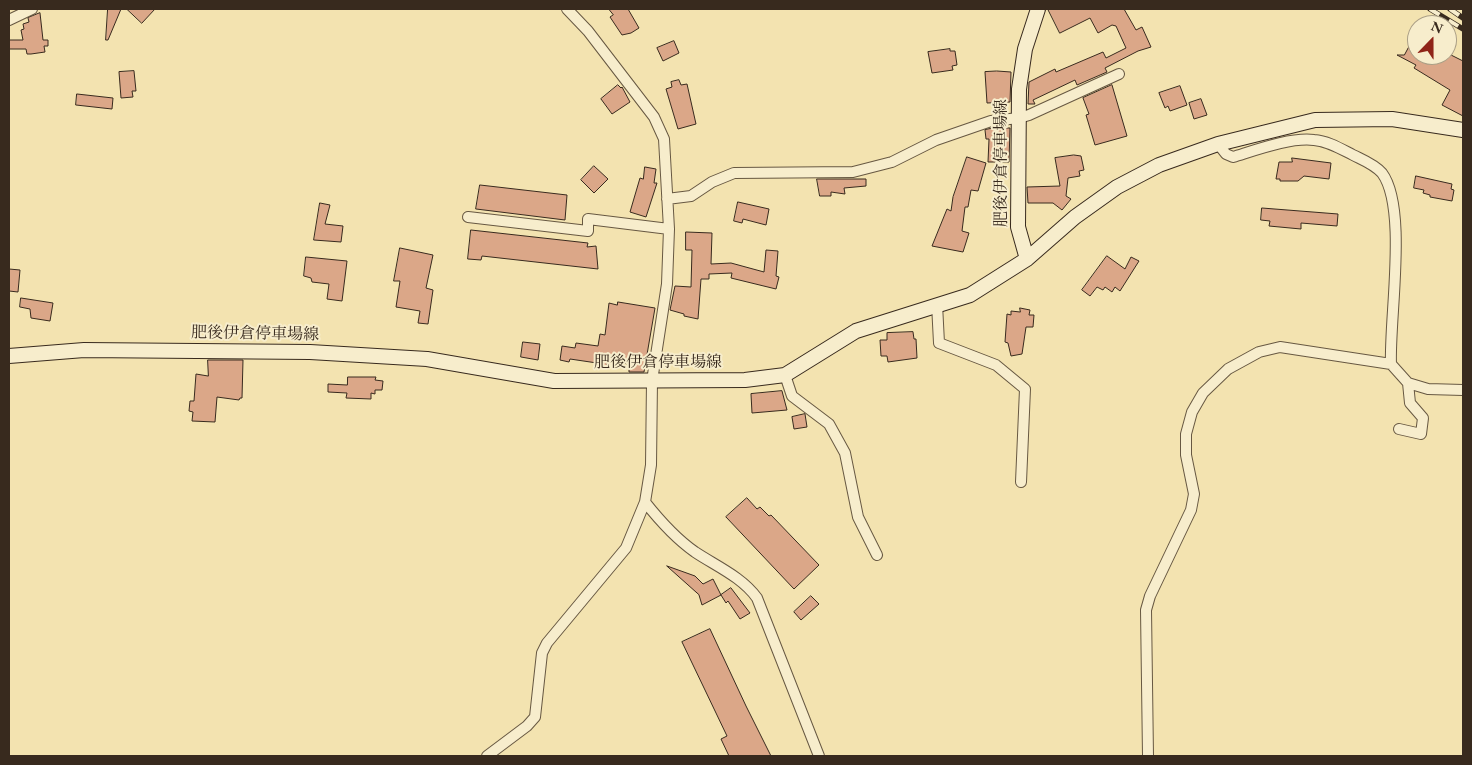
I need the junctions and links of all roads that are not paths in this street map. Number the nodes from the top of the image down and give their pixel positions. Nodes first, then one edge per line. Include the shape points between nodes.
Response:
1 (32, 9) edge
2 (567, 9) edge
3 (1038, 9) edge
4 (9, 20) edge
5 (1119, 74) dead end
6 (1019, 118) junction
7 (1463, 130) edge
8 (1218, 144) junction
9 (667, 199) junction
10 (468, 216) dead end
11 (668, 230) junction
12 (1027, 259) junction
13 (937, 304) junction
14 (9, 356) edge
15 (1391, 364) junction
16 (785, 375) junction
17 (652, 381) junction
18 (1408, 383) junction
19 (1463, 390) edge
20 (1399, 429) dead end
21 (1021, 482) dead end
22 (645, 502) junction
23 (877, 555) dead end
24 (487, 756) edge
25 (819, 756) edge
26 (1148, 756) edge

1 - 4 street
2 - 9 street via 588,31 654,117 664,139
3 - 6 main road, 肥後伊倉停車場線 via 1025,48 1019,88
5 - 6 street
6 - 9 street via 991,121 936,140 892,162 853,172 734,173 691,196
6 - 12 main road, 肥後伊倉停車場線 via 1018,228
7 - 8 main road via 1392,119 1315,120
8 - 12 main road via 1159,164 1117,187 1075,217
8 - 15 street via 1233,157 1299,140 1315,140 1331,144 1375,166 1383,175 1392,198 1395,222
9 - 11 street
10 - 11 street via 588,231 588,219
11 - 17 street via 667,284
12 - 13 main road, 肥後伊倉停車場線 via 970,294
13 - 16 main road, 肥後伊倉停車場線 via 856,331
13 - 21 street via 938,343 996,365 1025,389
14 - 17 main road, 肥後伊倉停車場線 via 84,350 310,352 427,359 554,381
15 - 18 street
15 - 26 street via 1280,347 1259,352 1228,369 1203,393 1192,412 1186,434 1186,455 1194,494 1191,510 1146,610
16 - 17 main road, 肥後伊倉停車場線 via 745,380
16 - 23 street via 792,396 829,424 845,453 858,517
17 - 22 street via 651,465
18 - 19 street via 1428,389
18 - 20 street via 1410,403 1423,418 1421,434
22 - 24 street via 626,548 547,643 542,653 535,716 527,726
22 - 25 street via 664,526 693,550 749,587 757,598

